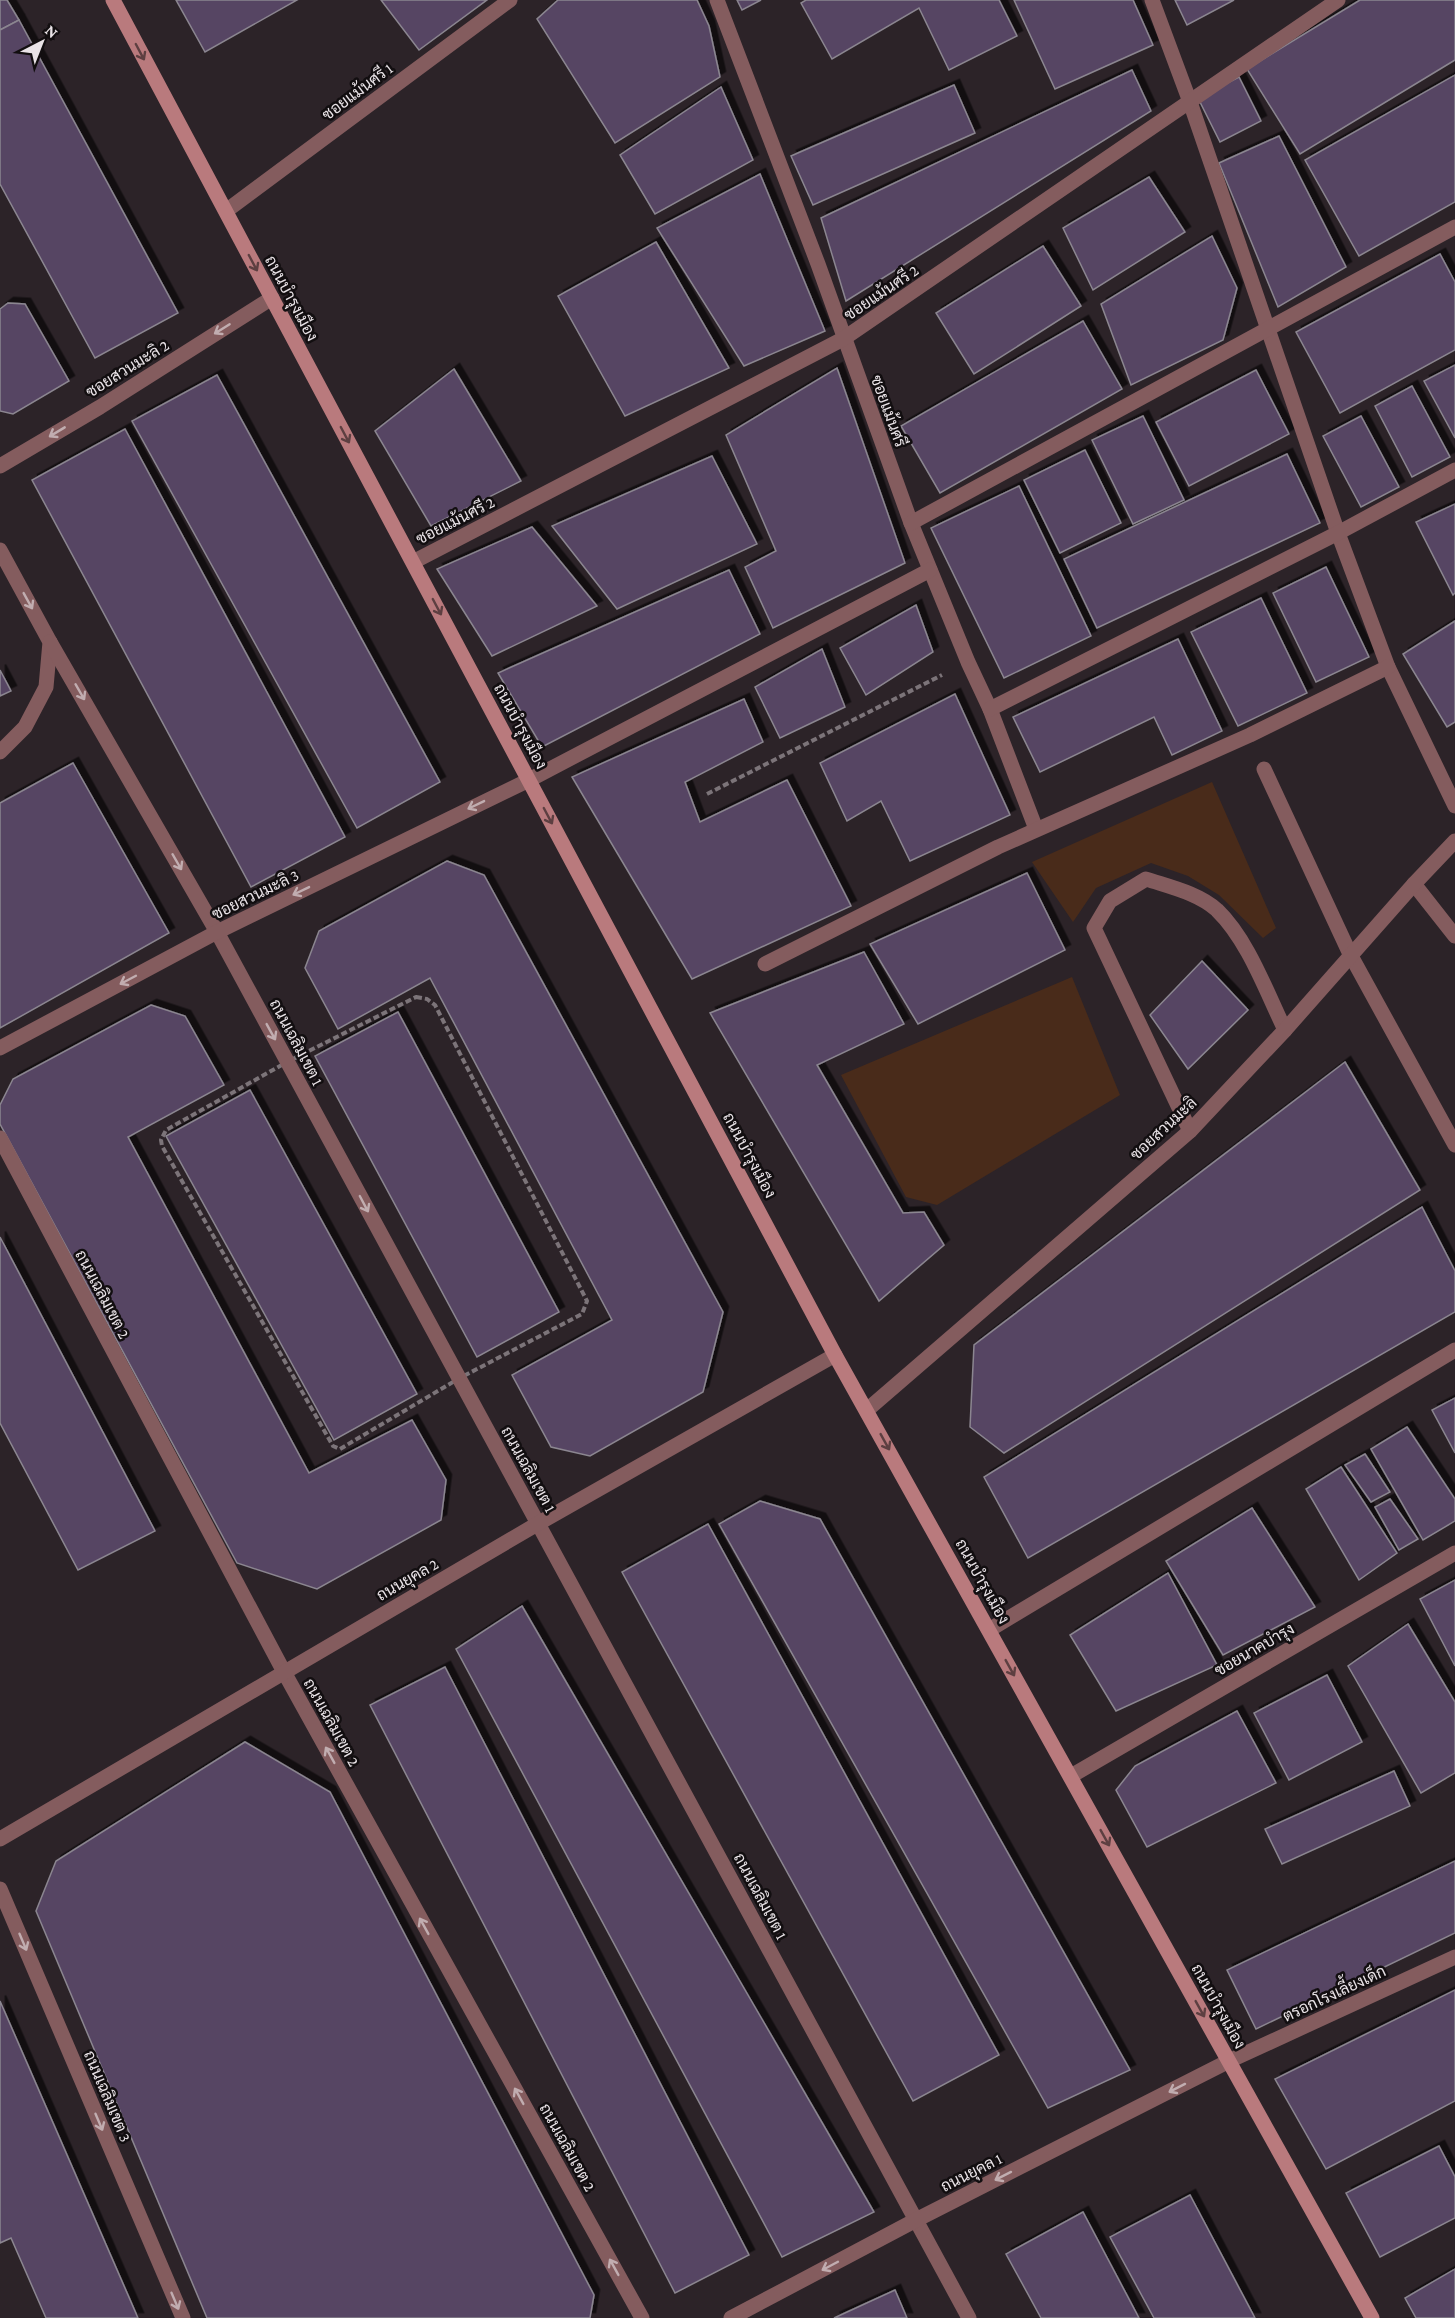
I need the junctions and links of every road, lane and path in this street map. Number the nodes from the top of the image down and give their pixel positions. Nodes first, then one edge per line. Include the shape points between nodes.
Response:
1 (113, 0) edge
2 (510, 0) edge
3 (717, 0) edge
4 (1152, 0) edge
5 (1338, 0) edge
6 (1190, 102) junction
7 (226, 211) junction
8 (1455, 227) edge
9 (272, 298) junction
10 (1269, 330) junction
11 (843, 339) junction
12 (0, 466) edge
13 (1455, 470) edge
14 (911, 523) junction
15 (1338, 533) junction
16 (0, 550) edge
17 (413, 562) junction
18 (930, 570) junction
19 (51, 642) junction
20 (968, 662) junction
21 (1388, 667) junction
22 (990, 709) junction
23 (0, 752) edge
24 (1264, 769) dead end
25 (529, 780) junction
26 (707, 794) dead end
27 (1455, 806) edge
28 (1036, 830) junction
29 (1455, 841) edge
30 (1414, 884) junction
31 (217, 932) junction
32 (1455, 936) edge
33 (1350, 954) junction
34 (765, 964) dead end
35 (1285, 1030) junction
36 (0, 1048) edge
37 (287, 1062) junction
38 (1190, 1131) junction
39 (0, 1138) edge
40 (1455, 1145) edge
41 (1455, 1350) edge
42 (836, 1355) junction
43 (458, 1378) junction
44 (867, 1410) junction
45 (539, 1523) junction
46 (1455, 1553) edge
47 (989, 1630) junction
48 (284, 1672) junction
49 (1071, 1776) junction
50 (0, 1839) edge
51 (0, 1889) edge
52 (1455, 1957) edge
53 (1229, 2061) junction
54 (916, 2220) junction
55 (183, 2318) edge
56 (642, 2318) edge
57 (731, 2318) edge
58 (969, 2318) edge
59 (1372, 2318) edge

1 -> 7 main road, ถนนบำรุงเมือง
2 - 7 street, ซอยแม้นศรี 1
3 - 11 street, ซอยแม้นศรี
4 - 6 street
5 - 6 street, ซอยแม้นศรี 2
6 - 10 street
6 - 11 street, ซอยแม้นศรี 2
7 -> 9 main road, ถนนบำรุงเมือง
8 - 10 street
9 -> 12 street, ซอยสวนมะลิ 2
9 -> 17 main road, ถนนบำรุงเมือง
10 - 14 street
10 - 15 street
11 - 14 street, ซอยแม้นศรี
11 - 17 street, ซอยแม้นศรี 2
13 - 15 street
14 - 18 street, ซอยแม้นศรี
15 - 21 street
15 - 22 street
16 -> 19 street, ถนนเฉลิมเขต 1
17 -> 25 main road, ถนนบำรุงเมือง
18 - 20 street, ซอยแม้นศรี
18 - 25 street, ซอยสวนมะลิ 3
19 - 23 street via 46,687 25,727
19 -> 31 street, ถนนเฉลิมเขต 1
20 - 22 street, ซอยแม้นศรี
20 - 26 path
21 - 27 street
21 - 28 street via 1250,735
22 - 28 street, ซอยแม้นศรี
24 - 33 street
25 -> 31 street, ซอยสวนมะลิ 3
25 -> 42 main road, ถนนบำรุงเมือง
28 - 34 street
29 - 30 street, ซอยสวนมะลิ
30 - 32 street
30 - 33 street, ซอยสวนมะลิ
31 -> 36 street, ซอยสวนมะลิ 3
31 -> 37 street, ถนนเฉลิมเขต 1
33 - 35 street, ซอยสวนมะลิ
33 - 40 street
35 - 38 street, ซอยสวนมะลิ
35 - 38 street via 1244,946 1216,910 1188,892 1146,879 1110,901 1094,928
37 -> 43 street, ถนนเฉลิมเขต 1
37 - 43 path via 166,1130 162,1146 333,1446 342,1449
37 - 43 path via 416,998 435,1005 587,1301 582,1314
38 - 44 street, ซอยสวนมะลิ
39 - 48 street, ถนนเฉลิมเขต 2
41 - 47 street
42 - 44 main road, ถนนบำรุงเมือง
42 - 45 street, ถนนยุคล 2
43 - 45 street, ถนนเฉลิมเขต 1
44 -> 47 main road, ถนนบำรุงเมือง
45 - 48 street, ถนนยุคล 2
45 - 54 street, ถนนเฉลิมเขต 1
46 - 49 street, ซอยนาคบำรุง
47 -> 49 main road, ถนนบำรุงเมือง
48 - 50 street, ถนนยุคล 2
56 -> 48 street, ถนนเฉลิมเขต 2
49 -> 53 main road, ถนนบำรุงเมือง
51 -> 55 street, ถนนเฉลิมเขต 3
52 - 53 street, ตรอกโรงเลี้ยงเด็ก
53 -> 54 street, ถนนยุคล 1
53 - 59 main road, ถนนบำรุงเมือง
54 -> 57 street, ถนนยุคล 1
54 - 58 street, ถนนเฉลิมเขต 1

